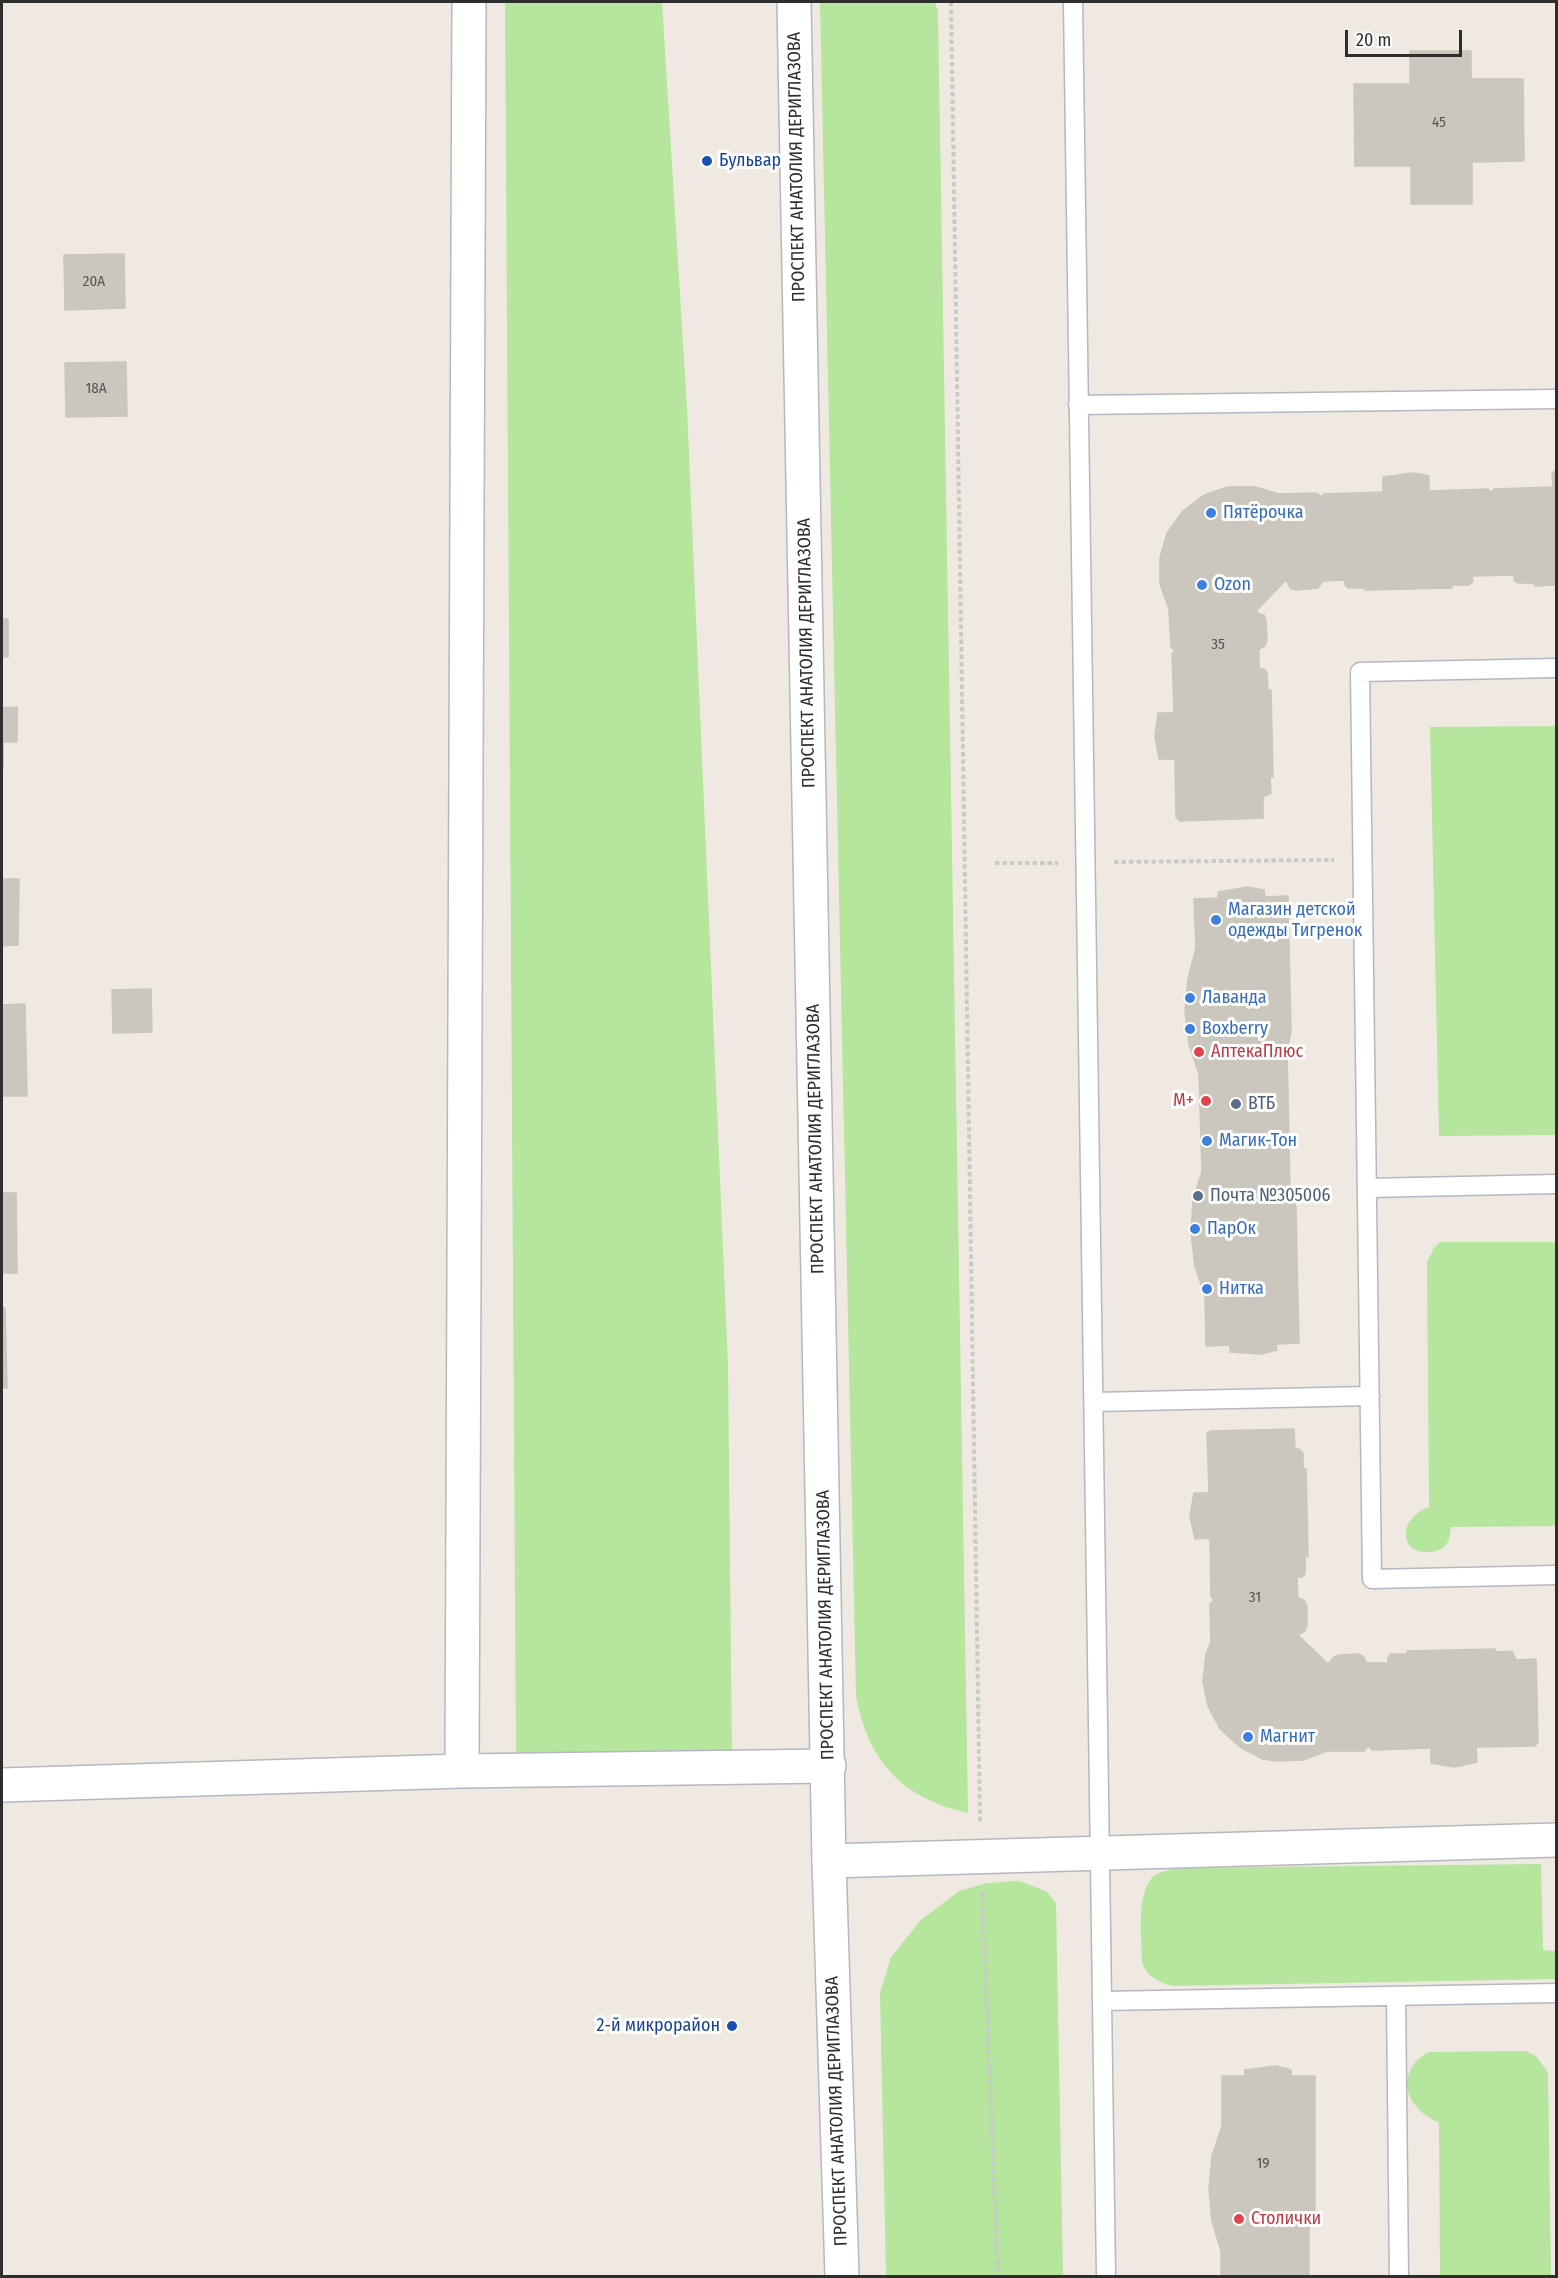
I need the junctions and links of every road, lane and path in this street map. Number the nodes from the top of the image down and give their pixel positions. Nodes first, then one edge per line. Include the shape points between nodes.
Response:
1 (469, 2) edge
2 (794, 2) edge
3 (951, 2) edge
4 (1073, 2) edge
5 (1557, 399) edge
6 (1078, 405) junction
7 (1557, 668) edge
8 (1362, 860) junction
9 (995, 863) dead end
10 (1085, 863) junction
11 (1557, 1184) edge
12 (1367, 1188) junction
13 (1370, 1396) junction
14 (1094, 1401) junction
15 (1557, 1575) edge
16 (829, 1766) junction
17 (462, 1771) junction
18 (2, 1785) edge
19 (1557, 1840) edge
20 (1100, 1853) junction
21 (981, 1856) junction
22 (829, 1861) junction
23 (1557, 1993) edge
24 (1396, 1996) junction
25 (1102, 2001) junction
26 (842, 2277) edge
27 (998, 2277) edge
28 (1106, 2277) edge
29 (1399, 2277) edge

1 - 17 street
2 - 16 street, ПРОСПЕКТ АНАТОЛИЯ ДЕРИГЛАЗОВА
3 - 21 path
4 - 6 lane
5 - 6 lane
6 - 10 lane
7 - 8 lane via 1360,672
8 - 10 path
8 - 12 lane
9 - 10 path
10 - 14 lane
11 - 12 lane
12 - 13 lane
13 - 14 lane
13 - 15 lane via 1372,1579
14 - 20 lane
16 - 17 street
16 - 22 street, ПРОСПЕКТ АНАТОЛИЯ ДЕРИГЛАЗОВА
17 - 18 street
19 - 20 street
20 - 21 street
20 - 25 lane
21 - 22 street
21 - 27 path
22 - 26 street, ПРОСПЕКТ АНАТОЛИЯ ДЕРИГЛАЗОВА
23 - 24 lane
24 - 25 lane
24 - 29 lane
25 - 28 lane

